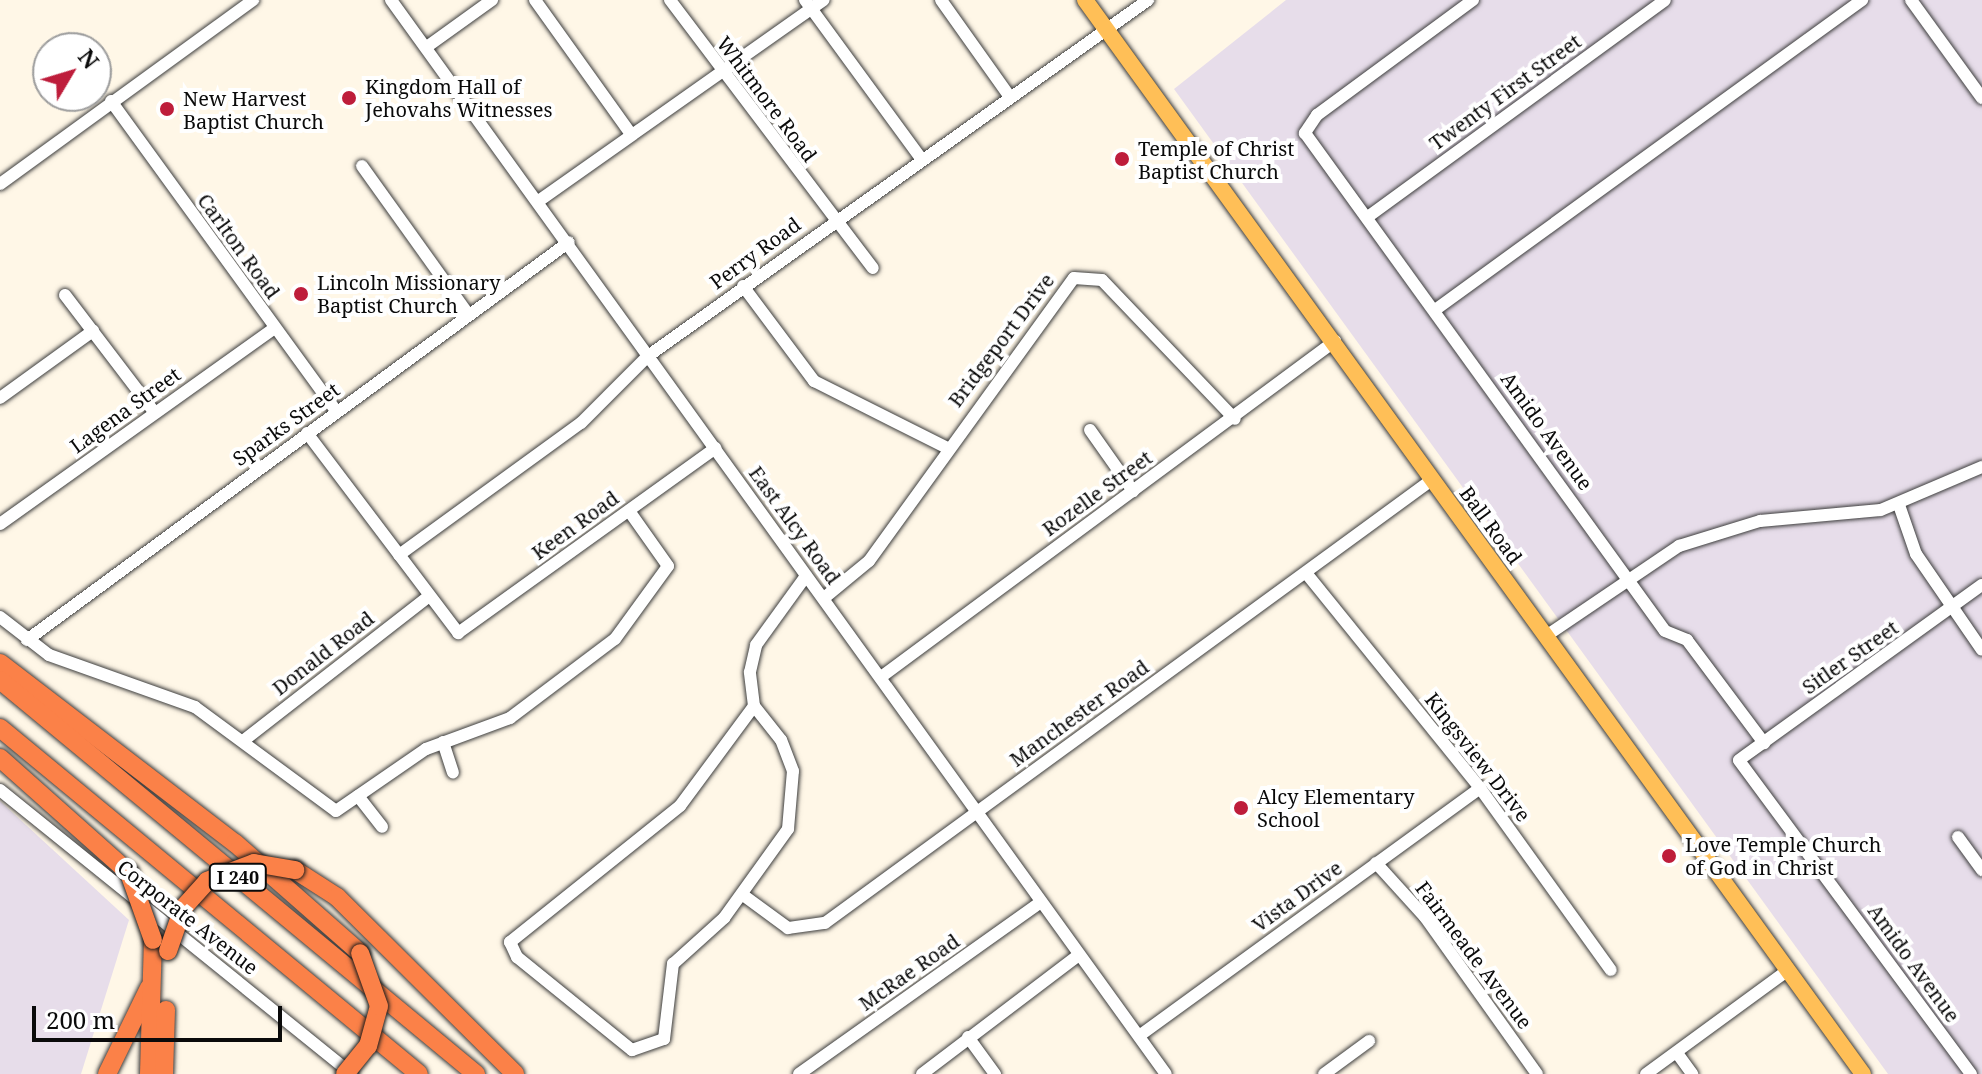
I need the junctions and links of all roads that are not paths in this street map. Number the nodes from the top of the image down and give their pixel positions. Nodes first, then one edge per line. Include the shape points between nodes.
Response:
1 (253, 0) edge
2 (391, 0) edge
3 (492, 0) edge
4 (535, 0) edge
5 (670, 0) edge
6 (824, 0) edge
7 (941, 0) edge
8 (1085, 0) edge
9 (1148, 0) edge
10 (1473, 0) edge
11 (1665, 0) edge
12 (1862, 0) edge
13 (1911, 0) edge
14 (808, 5) edge
15 (1105, 28) junction
16 (428, 46) junction
17 (720, 70) junction
18 (1010, 97) junction
19 (1982, 98) edge
20 (112, 100) edge
21 (112, 102) edge
22 (96, 112) edge
23 (631, 134) junction
24 (922, 160) junction
25 (362, 166) dead end
26 (0, 184) edge
27 (540, 200) junction
28 (1369, 216) junction
29 (834, 221) junction
30 (569, 242) junction
31 (873, 268) dead end
32 (743, 286) junction
33 (65, 295) dead end
34 (1435, 310) junction
35 (468, 314) junction
36 (273, 329) junction
37 (93, 331) junction
38 (1335, 341) junction
39 (648, 356) junction
40 (0, 398) edge
41 (154, 412) junction
42 (337, 412) junction
43 (1235, 419) junction
44 (1090, 430) dead end
45 (307, 433) junction
46 (715, 448) junction
47 (947, 448) junction
48 (1982, 467) edge
49 (1433, 479) junction
50 (1133, 491) junction
51 (1899, 505) junction
52 (629, 511) junction
53 (0, 524) edge
54 (399, 555) junction
55 (1306, 573) junction
56 (806, 576) junction
57 (1624, 577) junction
58 (1982, 585) edge
59 (428, 597) junction
60 (824, 598) junction
61 (1952, 609) junction
62 (0, 617) edge
63 (1546, 636) junction
64 (27, 640) junction
65 (1982, 650) edge
66 (0, 663) edge
67 (881, 677) junction
68 (0, 680) edge
69 (754, 706) junction
70 (0, 728) edge
71 (243, 741) junction
72 (443, 742) junction
73 (1764, 743) junction
74 (0, 758) edge
75 (1739, 760) joint
76 (453, 772) dead end
77 (1480, 788) junction
78 (0, 790) edge
79 (358, 796) junction
80 (976, 811) junction
81 (382, 827) dead end
82 (1958, 837) dead end
83 (1376, 863) junction
84 (1982, 870) edge
85 (743, 895) junction
86 (1041, 902) junction
87 (159, 951) junction
88 (1079, 955) junction
89 (1611, 970) dead end
90 (1788, 970) junction
91 (1139, 1036) junction
92 (968, 1037) junction
93 (1369, 1041) dead end
94 (1677, 1053) junction
95 (1534, 1073) edge
96 (107, 1074) edge
97 (149, 1074) edge
98 (164, 1074) edge
99 (345, 1074) edge
100 (353, 1074) edge
101 (419, 1074) edge
102 (476, 1074) edge
103 (515, 1074) edge
104 (799, 1074) edge
105 (922, 1074) edge
106 (995, 1074) edge
107 (1166, 1074) edge
108 (1324, 1074) edge
109 (1646, 1074) edge
110 (1692, 1074) edge
111 (1863, 1074) edge
112 (1971, 1074) edge

1 - 20 street
2 - 16 street, East Alcy Road
3 - 16 street
4 - 23 street
5 - 17 street, Whitmore Road
6 - 14 street
7 - 18 street
8 - 15 main road, Ball Road
9 - 15 street, Perry Road
10 - 28 street, Amido Avenue via 1317,115 1305,133
11 - 28 street, Twenty First Street
12 - 34 street
13 - 19 street
14 - 17 street
14 - 24 street
15 - 18 street, Perry Road
15 - 38 main road, Ball Road
16 - 27 street, East Alcy Road
17 - 23 street
17 - 29 street, Whitmore Road
18 - 24 street, Perry Road
21 - 36 street, Carlton Road
22 - 26 street
23 - 27 street
24 - 29 street, Perry Road
25 - 35 street
27 - 30 street, East Alcy Road
28 - 34 street, Amido Avenue
29 - 31 street, Whitmore Road
29 - 32 street, Perry Road
30 - 35 street, Sparks Street
30 - 39 street, East Alcy Road
32 - 39 street, Perry Road
32 - 47 street via 814,381
33 - 37 street
34 - 57 street, Amido Avenue
35 - 42 street, Sparks Street
36 - 41 street, Lagena Street
36 - 42 street, Carlton Road
37 - 40 street
37 - 41 street
38 - 43 street, Rozelle Street
38 - 49 main road, Ball Road
39 - 46 street, East Alcy Road
39 - 54 street, Perry Road via 581,423
41 - 53 street, Lagena Street
42 - 45 street, Sparks Street
43 - 47 street, Bridgeport Drive via 1102,280 1090,276 1064,285
43 - 50 street, Rozelle Street
44 - 50 street
45 - 54 street
45 - 64 street, Sparks Street
46 - 52 street, Keen Road
46 - 56 street, East Alcy Road
47 - 60 street, Bridgeport Drive via 869,561
48 - 51 street
49 - 55 street, Manchester Road
49 - 63 main road, Ball Road
50 - 67 street, Rozelle Street
51 - 57 street via 1740,526
51 - 61 street via 1916,554
52 - 59 street, Keen Road via 458,633
52 - 72 street via 663,556 664,577 615,639 510,718
54 - 59 street
55 - 77 street, Kingsview Drive
55 - 80 street, Manchester Road
56 - 60 street, East Alcy Road
56 - 69 street via 756,645 749,689
57 - 63 street
57 - 73 street, Amido Avenue via 1665,631 1696,650
58 - 61 street, Sitler Street
59 - 71 street, Donald Road
60 - 67 street, East Alcy Road
61 - 65 street
61 - 73 street, Sitler Street
62 - 64 street
63 - 90 main road, Ball Road
64 - 71 street via 49,655 195,707
66 - 99 highway, bridge via 235,843 360,953 379,1006 368,1046
67 - 80 street, East Alcy Road
68 - 102 highway, I 240
69 - 85 street via 781,740 795,799 779,847
69 - 85 street via 680,806 510,942 517,957 632,1050 649,1049 664,1039 670,1022 666,978 673,964
70 - 101 highway, I 240
71 - 79 street via 336,811
72 - 76 street
72 - 79 street
73 - 75 street, Sitler Street
74 - 87 highway, bridge via 129,873
75 - 112 street, Amido Avenue
77 - 83 street, Vista Drive
77 - 89 street, Kingsview Drive
78 - 100 street, Corporate Avenue
79 - 81 street
80 - 85 street, Manchester Road via 809,930 788,928
80 - 86 street, East Alcy Road
82 - 84 street
83 - 91 street, Vista Drive
83 - 95 street, Fairmeade Avenue via 1425,917
86 - 88 street, East Alcy Road
86 - 104 street, McRae Road
87 - 96 highway via 138,1022
87 - 97 highway
87 - 98 highway
87 - 103 highway, bridge via 189,896 217,875 254,863 295,870 337,897
88 - 91 street, East Alcy Road
88 - 92 street
90 - 94 street
90 - 111 main road, Ball Road
91 - 107 street, East Alcy Road
92 - 105 street
92 - 106 street
93 - 108 street
94 - 109 street
94 - 110 street

